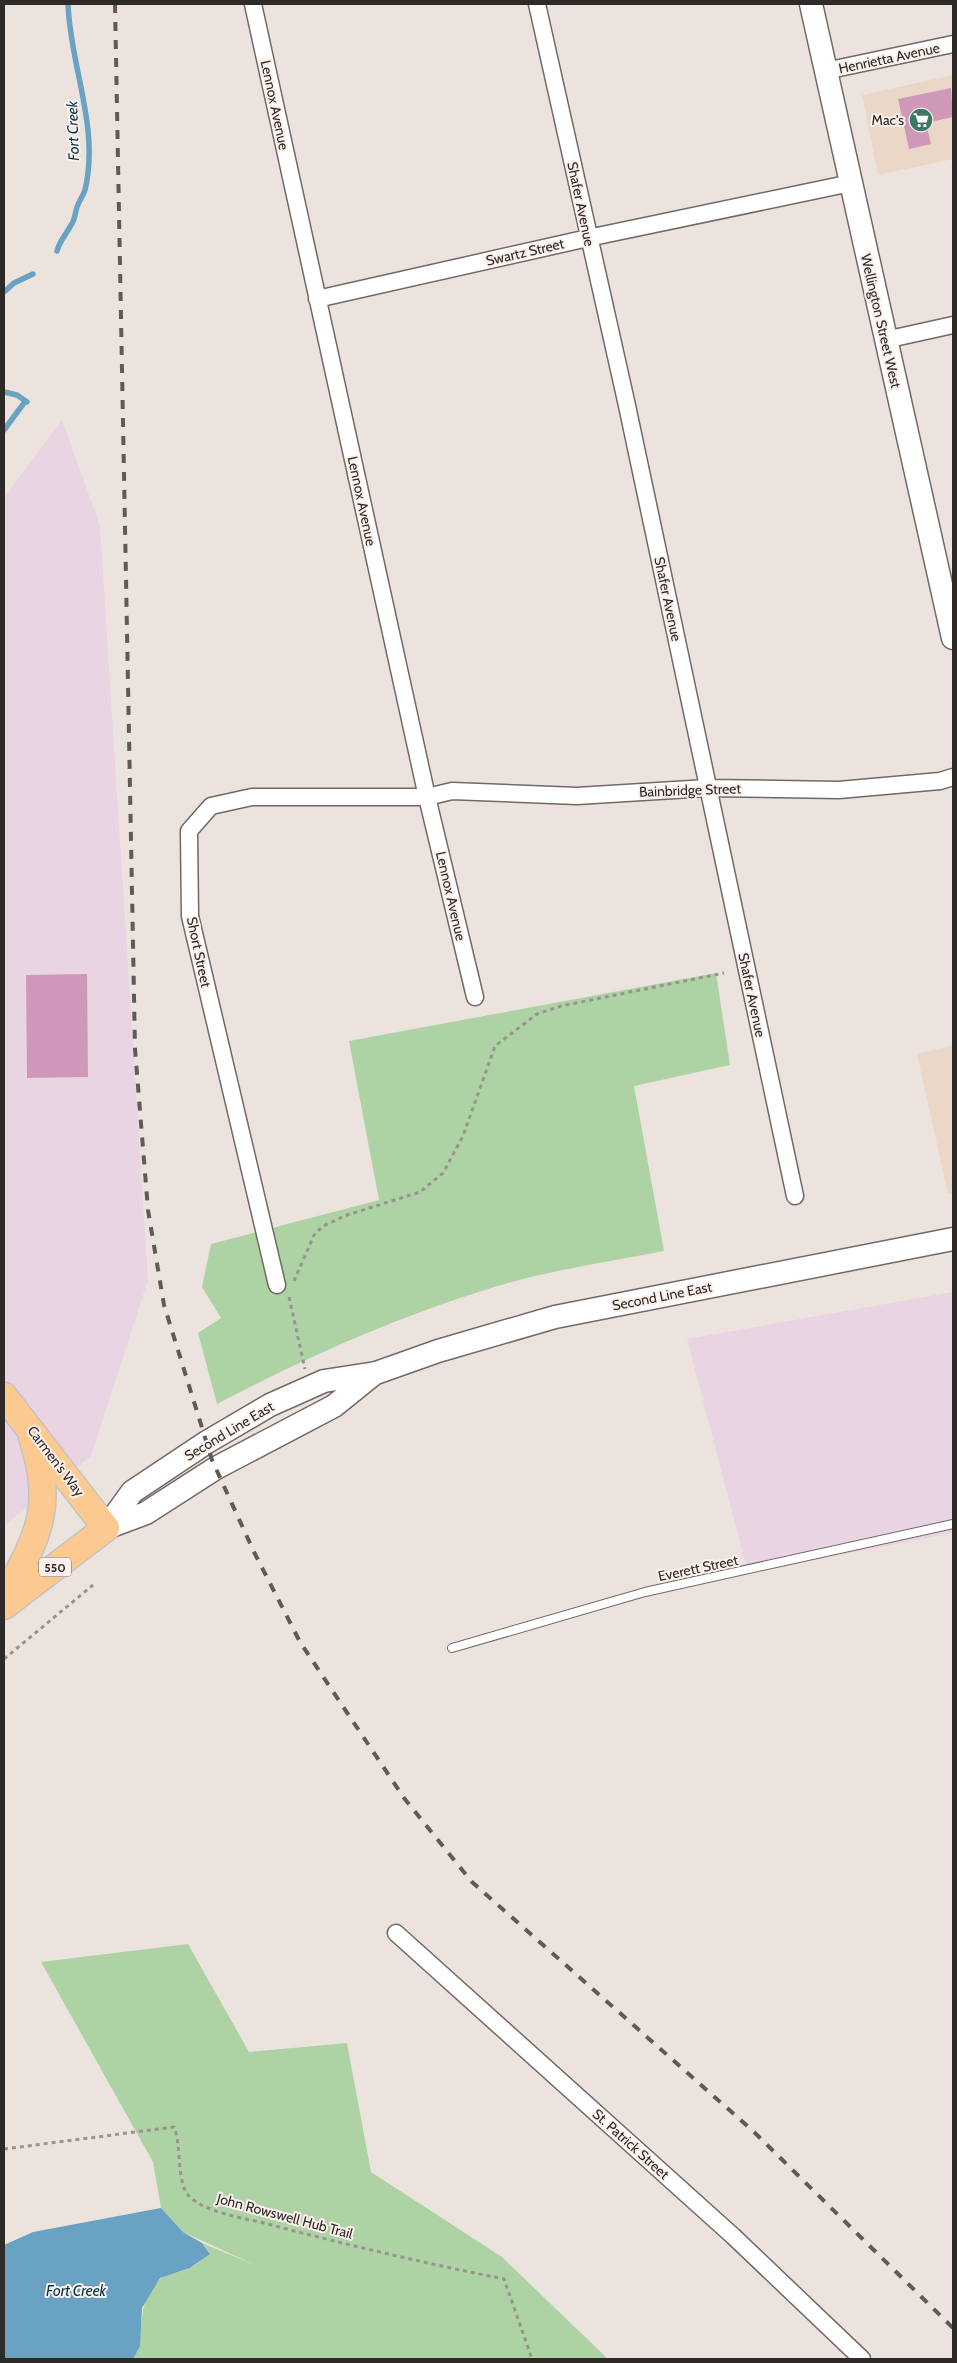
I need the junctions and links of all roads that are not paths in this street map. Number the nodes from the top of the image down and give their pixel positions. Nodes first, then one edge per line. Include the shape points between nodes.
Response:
1 (253, 4) edge
2 (537, 4) edge
3 (811, 4) edge
4 (953, 44) edge
5 (825, 71) junction
6 (850, 183) junction
7 (588, 238) junction
8 (317, 299) junction
9 (953, 326) edge
10 (885, 340) junction
11 (953, 638) edge
12 (953, 777) edge
13 (707, 788) junction
14 (427, 798) junction
15 (475, 997) dead end
16 (795, 1196) dead end
17 (953, 1239) edge
18 (284, 1286) road end
19 (4, 1396) edge
20 (28, 1425) junction
21 (953, 1524) edge
22 (106, 1528) junction
23 (4, 1599) edge
24 (4, 1606) edge
25 (452, 1648) dead end
26 (396, 1933) dead end
27 (862, 2359) edge

1 - 8 street, Lennox Avenue
2 - 7 street, Shafer Avenue
3 - 5 main road, Wellington Street West
4 - 5 street, Henrietta Avenue
5 - 6 main road, Wellington Street West
6 - 7 street, Swartz Street
6 - 10 main road, Wellington Street West
7 - 8 street, Swartz Street
7 - 13 street, Shafer Avenue via 626,401
8 - 14 street, Lennox Avenue
9 - 10 street
10 - 11 main road, Wellington Street West
12 - 13 street, Bainbridge Street via 940,781 839,790
13 - 14 street, Bainbridge Street via 577,796 452,791
13 - 16 street, Shafer Avenue
14 - 15 street, Lennox Avenue
14 - 18 street, Short Street via 252,797 211,806 189,831 190,916
17 - 22 main road, Second Line East / 550 via 555,1316 438,1351 376,1373 334,1406 216,1468 146,1513
19 - 20 highway, Carmen's Way
20 - 22 highway, Carmen's Way
20 - 23 highway via 40,1462 43,1489 41,1517 33,1546
21 - 25 lane, Everett Street via 645,1592
22 - 24 highway, Second Line East / 550
26 - 27 street, St. Patrick Street via 733,2236

